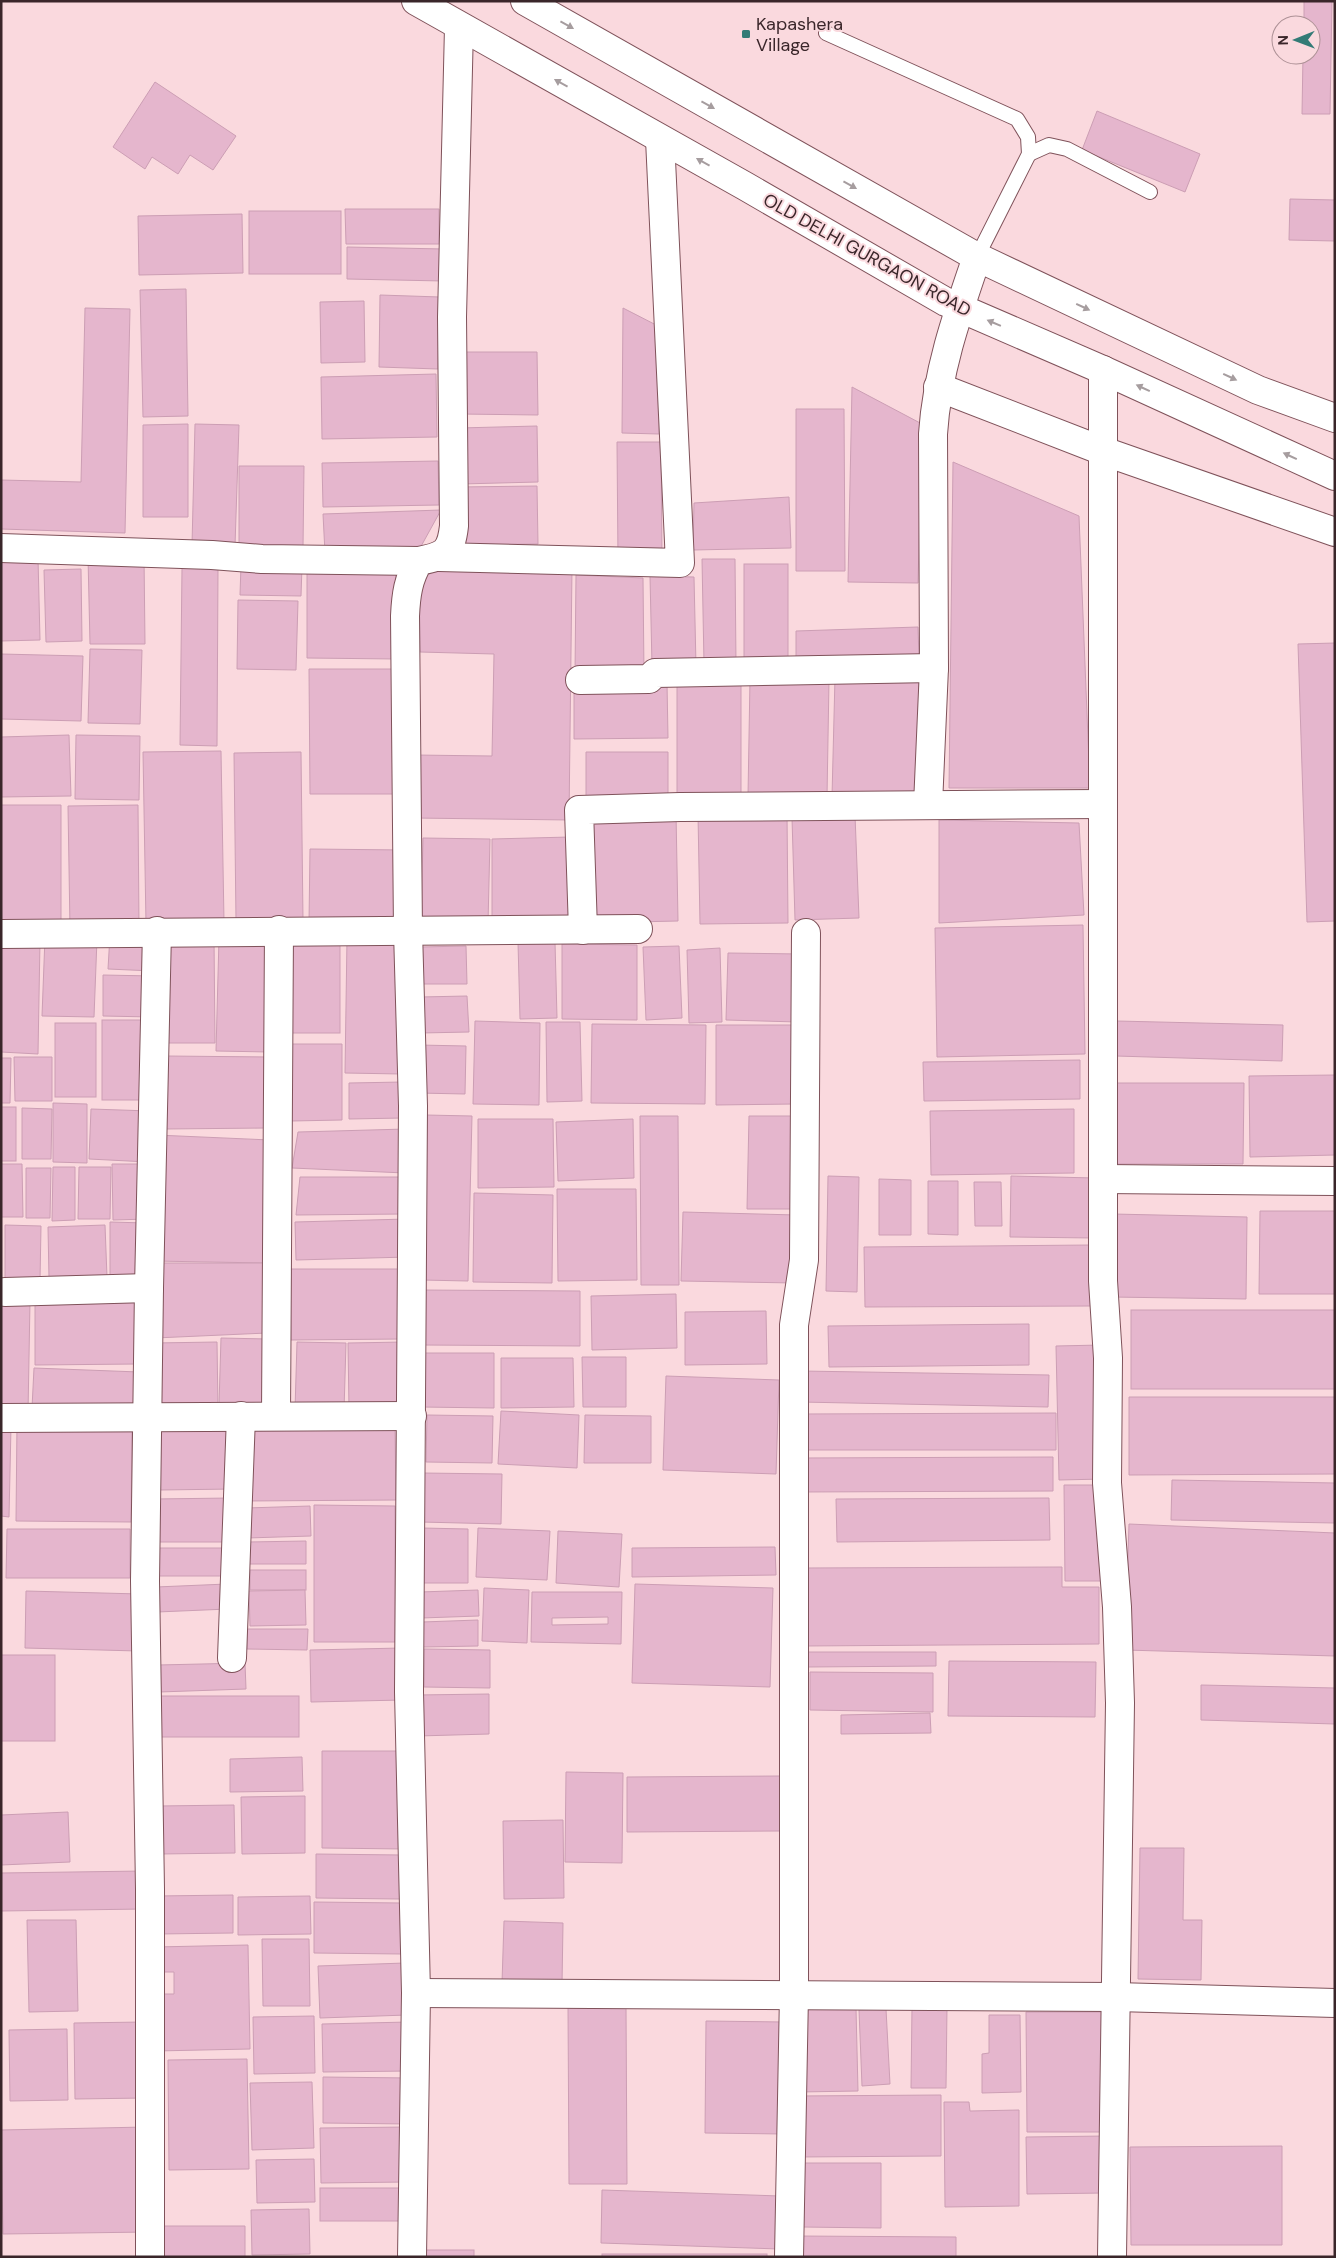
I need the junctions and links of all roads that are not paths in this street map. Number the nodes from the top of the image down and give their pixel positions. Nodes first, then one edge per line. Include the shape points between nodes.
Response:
1 (416, 1) edge
2 (524, 1) edge
3 (459, 26) junction
4 (826, 33) dead end
5 (660, 138) junction
6 (1029, 154) junction
7 (1150, 192) dead end
8 (977, 257) junction
9 (960, 308) junction
10 (1103, 370) junction
11 (938, 387) junction
12 (1335, 418) edge
13 (1103, 451) junction
14 (1335, 476) edge
15 (1335, 532) edge
16 (1, 548) edge
17 (429, 559) junction
18 (934, 668) junction
19 (580, 680) dead end
20 (928, 804) junction
21 (1103, 804) junction
22 (638, 929) dead end
23 (279, 930) junction
24 (583, 930) junction
25 (157, 931) junction
26 (408, 931) junction
27 (806, 933) dead end
28 (1, 934) edge
29 (1103, 1179) junction
30 (1335, 1181) edge
31 (149, 1288) junction
32 (5, 1292) dead end
33 (147, 1416) junction
34 (240, 1416) junction
35 (276, 1416) junction
36 (412, 1416) junction
37 (1, 1418) edge
38 (232, 1658) dead end
39 (416, 1993) junction
40 (794, 1994) junction
41 (1116, 1997) junction
42 (1335, 2003) edge
43 (150, 2257) edge
44 (412, 2257) edge
45 (789, 2257) edge
46 (1112, 2257) edge

1 - 3 street, OLD DELHI GURGAON ROAD
2 -> 8 street
5 -> 3 street, OLD DELHI GURGAON ROAD
3 - 17 street via 452,317 454,526 447,550
4 - 6 lane via 1017,119 1028,137
9 -> 5 street, OLD DELHI GURGAON ROAD
5 - 17 street via 680,563
6 - 7 lane via 1049,145 1067,149
6 - 8 lane
8 - 9 street
8 -> 12 street via 1258,390
10 -> 9 street, OLD DELHI GURGAON ROAD
9 - 11 street
10 - 13 street
14 -> 10 street, OLD DELHI GURGAON ROAD
11 - 13 street
11 - 18 street via 932,434
13 - 15 street
13 - 21 street
16 - 17 street via 262,559
17 - 26 street via 410,576 406,595
18 - 19 street via 655,673 649,678
18 - 20 street
20 - 21 street
20 - 24 street via 579,810
21 - 29 street
22 - 24 street
23 - 25 street
23 - 26 street
23 - 35 street
24 - 26 street
25 - 28 street
25 - 31 street
26 - 36 street via 412,1106
27 - 40 street via 804,1260 794,1325
29 - 30 street
29 - 41 street via 1103,1280 1108,1358 1107,1483 1117,1607 1120,1703
31 - 32 street
31 - 33 street
33 - 34 street
33 - 37 street
33 - 43 street via 145,1581 150,1889
34 - 35 street
34 - 38 street
35 - 36 street
36 - 39 street via 409,1692
39 - 40 street
39 - 44 street
40 - 41 street
40 - 45 street
41 - 42 street
41 - 46 street

